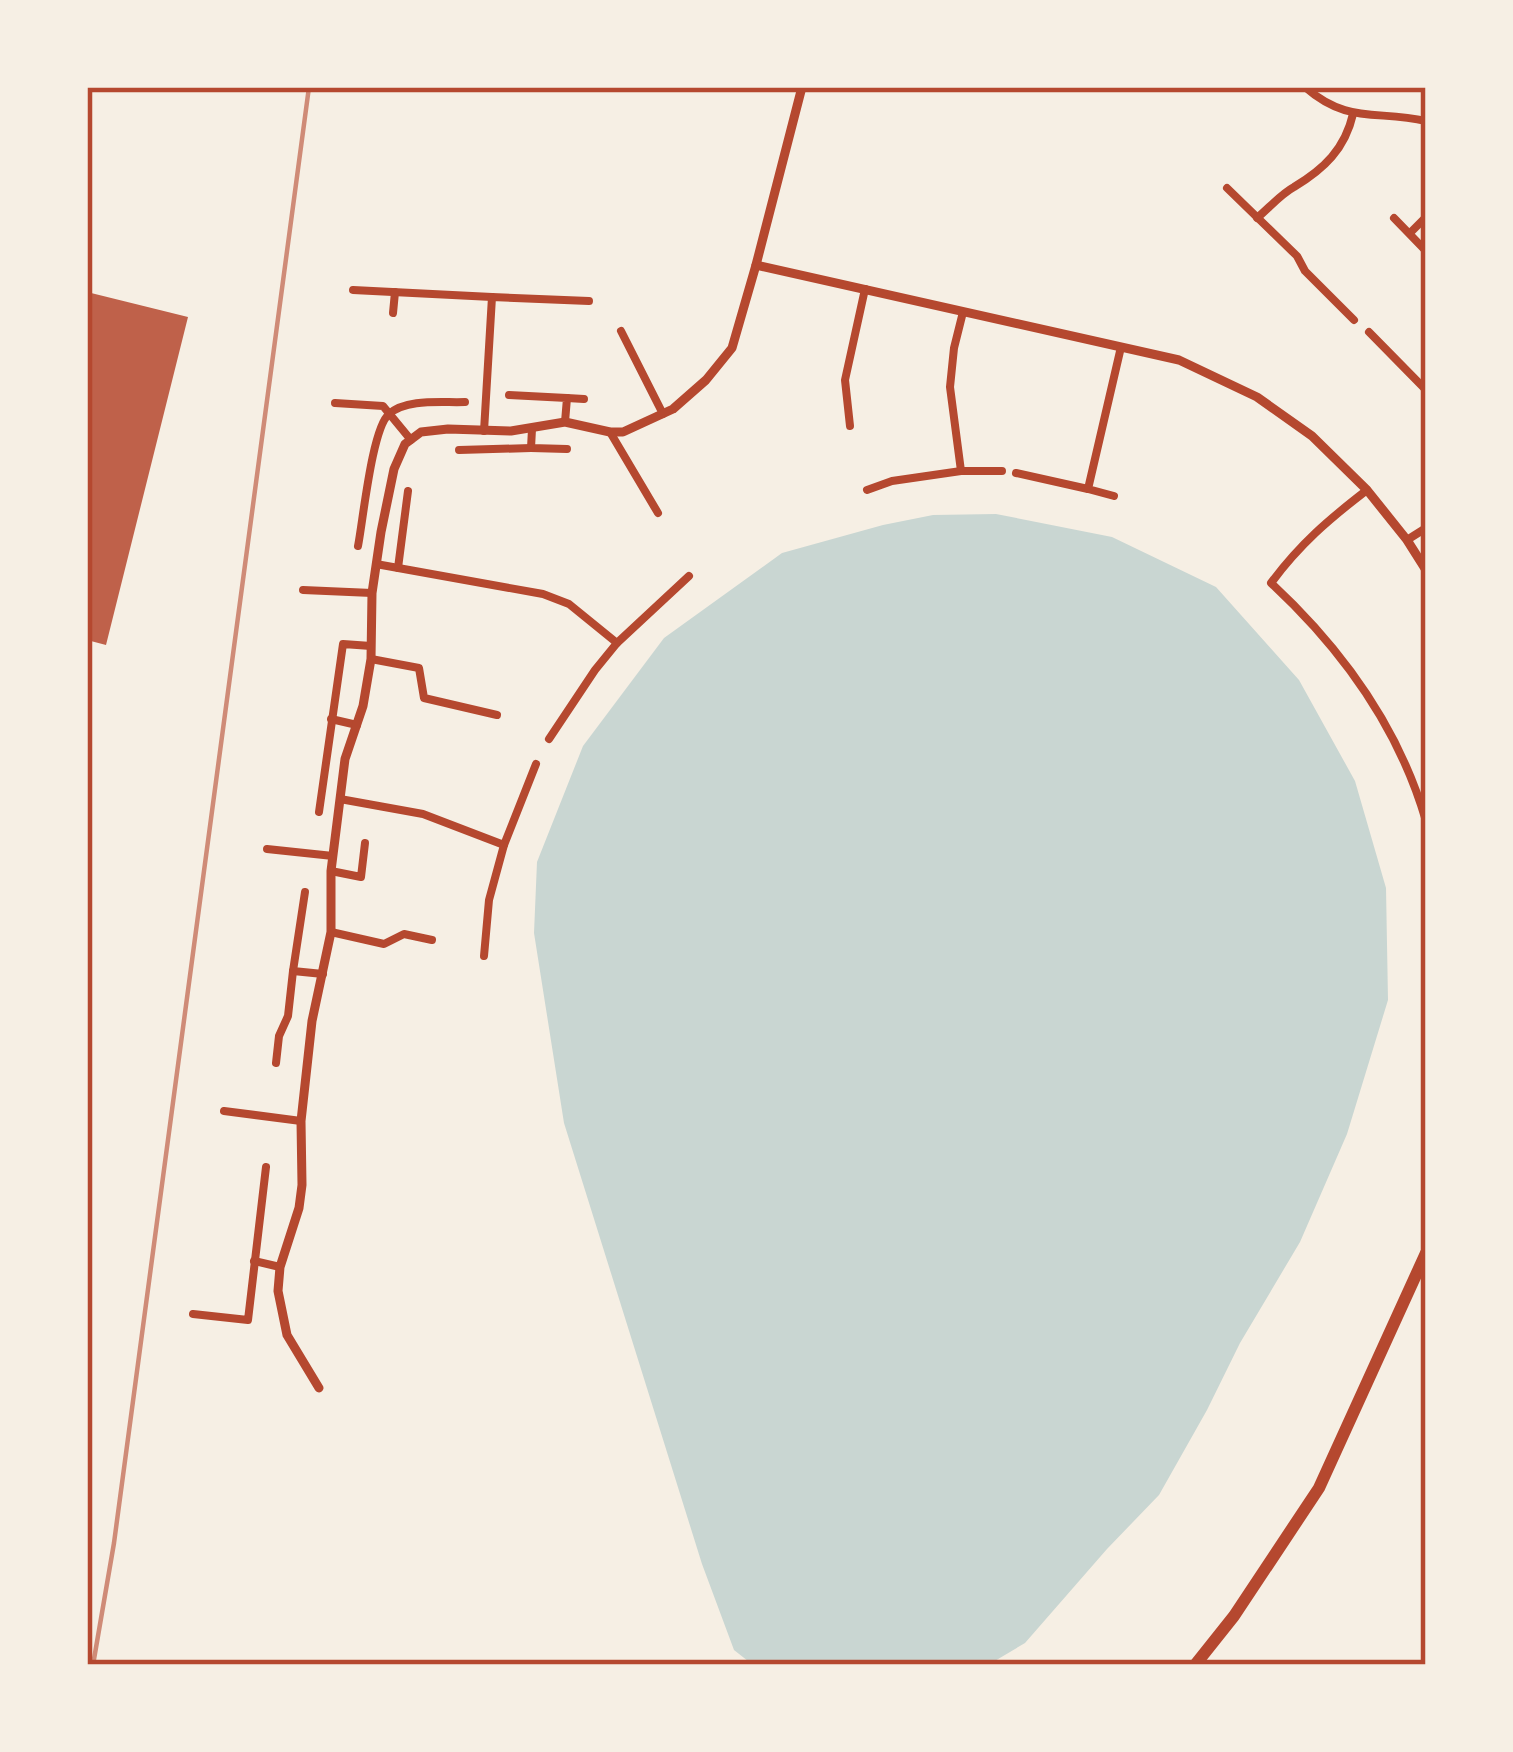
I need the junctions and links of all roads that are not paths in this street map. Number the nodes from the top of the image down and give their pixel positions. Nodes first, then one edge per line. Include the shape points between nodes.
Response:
1 (802, 87) edge
2 (1304, 87) edge
3 (1353, 114) junction
4 (1426, 121) edge
5 (1227, 188) dead end
6 (1426, 217) edge
7 (1257, 218) junction
8 (1394, 218) dead end
9 (1410, 234) junction
10 (1426, 251) edge
11 (757, 265) junction
12 (865, 289) junction
13 (353, 290) dead end
14 (394, 292) junction
15 (493, 297) junction
16 (589, 301) dead end
17 (963, 311) junction
18 (393, 314) dead end
19 (1354, 320) dead end
20 (621, 331) dead end
21 (1369, 332) dead end
22 (1121, 347) junction
23 (1425, 388) edge
24 (509, 395) dead end
25 (567, 398) junction
26 (584, 399) dead end
27 (465, 402) dead end
28 (335, 404) dead end
29 (388, 414) junction
30 (663, 414) junction
31 (565, 422) junction
32 (850, 426) dead end
33 (532, 429) junction
34 (484, 431) junction
35 (610, 432) junction
36 (411, 440) junction
37 (531, 448) junction
38 (567, 449) dead end
39 (458, 450) dead end
40 (961, 471) junction
41 (1002, 471) dead end
42 (1016, 473) dead end
43 (1088, 489) junction
44 (867, 490) dead end
45 (1366, 490) junction
46 (408, 491) dead end
47 (1114, 496) dead end
48 (658, 513) dead end
49 (1426, 528) edge
50 (1407, 540) junction
51 (358, 546) dead end
52 (376, 564) junction
53 (398, 568) junction
54 (1426, 570) edge
55 (689, 576) dead end
56 (303, 590) dead end
57 (372, 593) junction
58 (617, 644) junction
59 (371, 646) junction
60 (371, 659) junction
61 (497, 715) dead end
62 (331, 718) junction
63 (357, 725) junction
64 (549, 739) dead end
65 (536, 764) dead end
66 (340, 799) junction
67 (319, 812) dead end
68 (1426, 821) edge
69 (365, 843) dead end
70 (504, 845) junction
71 (267, 849) dead end
72 (333, 856) junction
73 (331, 871) junction
74 (305, 892) dead end
75 (331, 932) junction
76 (432, 940) dead end
77 (484, 956) dead end
78 (293, 971) junction
79 (322, 974) junction
80 (276, 1063) dead end
81 (224, 1111) dead end
82 (301, 1121) junction
83 (266, 1168) dead end
84 (1426, 1253) edge
85 (254, 1261) junction
86 (280, 1267) junction
87 (193, 1314) dead end
88 (319, 1388) dead end
89 (1195, 1665) edge

1 - 11 street
2 - 3 street
3 - 4 street
3 - 7 street via 1341,148
5 - 7 street
6 - 9 street
7 - 19 street
8 - 9 street
9 - 10 street
11 - 12 street
11 - 30 street via 732,348
12 - 17 street
12 - 32 street via 845,380
13 - 14 street
14 - 15 street
14 - 18 street
15 - 16 street
15 - 34 street
17 - 22 street
17 - 40 street via 950,387
20 - 30 street
21 - 23 street
22 - 43 street
22 - 45 street via 1179,360 1257,397 1312,436
24 - 25 street
25 - 26 street
25 - 31 street
27 - 29 street via 411,404
28 - 29 street via 383,406
29 - 36 street
29 - 51 street via 377,434
30 - 35 street
31 - 33 street
31 - 35 street
33 - 34 street
33 - 37 street
34 - 36 street via 434,431
35 - 48 street
36 - 52 street via 394,470
37 - 38 street
37 - 39 street
40 - 41 street
40 - 44 street
42 - 43 street
43 - 47 street
45 - 50 street
45 - 68 street via 1297,548 1270,583 1350,668
46 - 53 street
49 - 50 street
50 - 54 street
52 - 53 street
52 - 57 street
53 - 58 street via 543,594 569,604
55 - 58 street
56 - 57 street
57 - 59 street
58 - 64 street
59 - 60 street
59 - 62 street via 343,644
60 - 61 street via 419,668 424,698
60 - 63 street
62 - 63 street
62 - 67 street
63 - 66 street
65 - 70 street
66 - 70 street via 423,814
66 - 72 street
69 - 73 street via 361,877
70 - 77 street
71 - 72 street
72 - 73 street
73 - 75 street
74 - 78 street
75 - 76 street via 385,944 404,934
75 - 79 street
78 - 79 street
78 - 80 street
79 - 82 street
81 - 82 street
82 - 86 street via 299,1208
83 - 85 street
84 - 89 main road via 1318,1488
85 - 86 street
85 - 87 street via 248,1320
86 - 88 street via 286,1335

